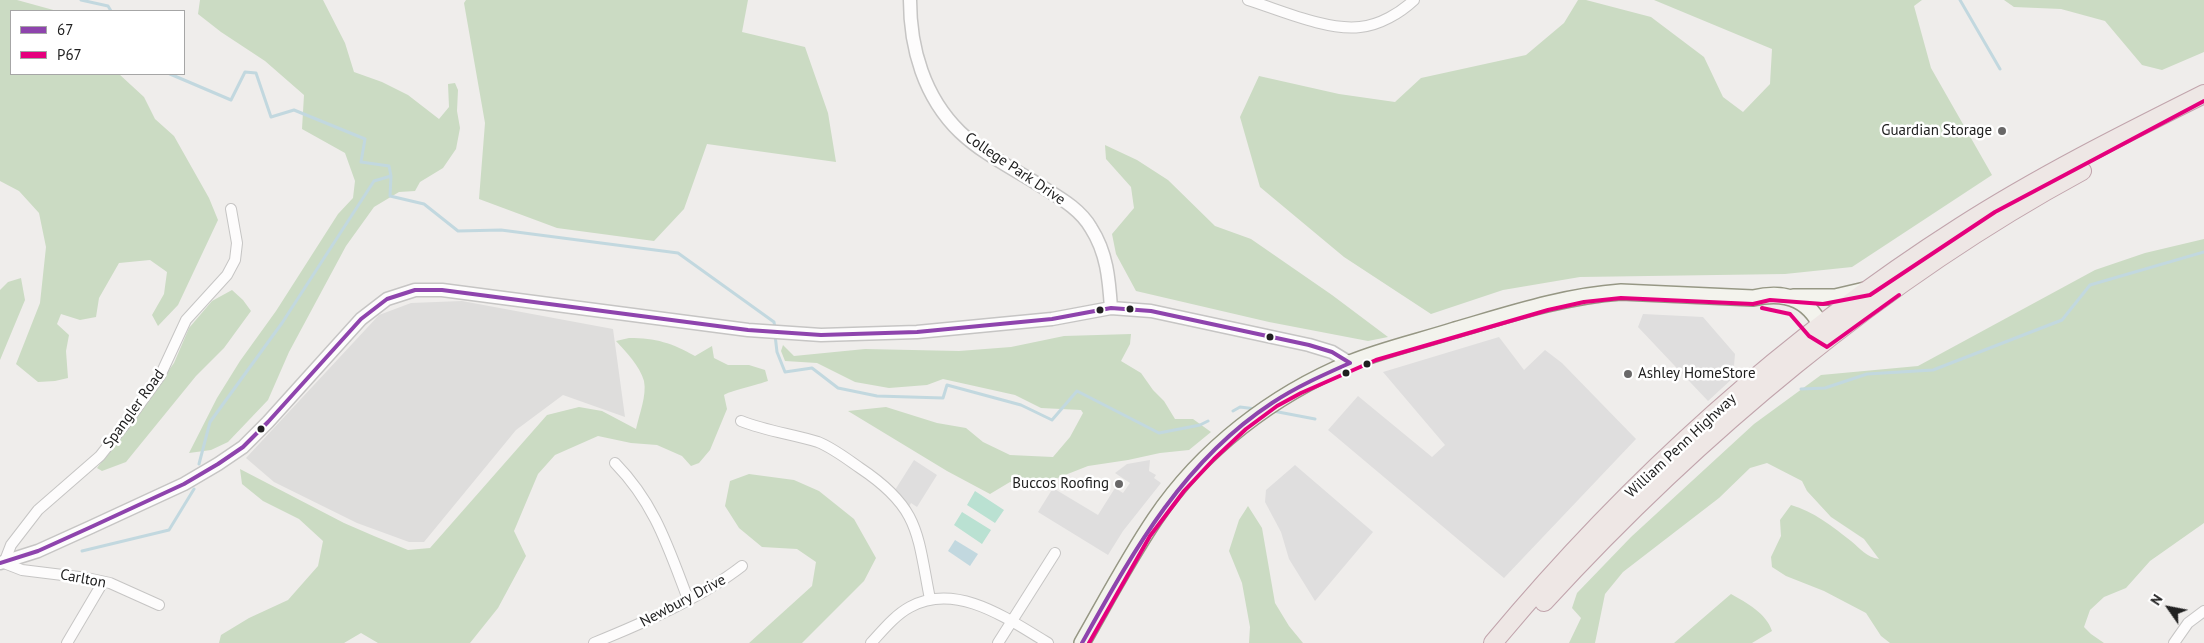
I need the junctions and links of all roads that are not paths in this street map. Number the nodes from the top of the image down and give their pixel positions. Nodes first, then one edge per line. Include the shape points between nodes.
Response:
1 (910, 0) edge
2 (1248, 0) edge
3 (1414, 0) edge
4 (2204, 94) edge
5 (2204, 107) edge
6 (231, 209) dead end
7 (1868, 290) junction
8 (1790, 297) junction
9 (1753, 298) junction
10 (1111, 308) junction
11 (1820, 332) junction
12 (1350, 363) junction
13 (741, 421) dead end
14 (615, 463) dead end
15 (1055, 553) dead end
16 (2, 563) edge
17 (742, 566) dead end
18 (103, 582) junction
19 (688, 599) junction
20 (930, 599) junction
21 (159, 605) dead end
22 (2204, 611) edge
23 (1011, 622) junction
24 (68, 643) edge
25 (594, 643) edge
26 (871, 643) edge
27 (998, 643) edge
28 (1048, 643) edge
29 (1082, 643) edge
30 (1493, 643) edge
31 (1508, 643) edge
32 (2174, 643) edge

1 - 10 street, College Park Drive via 913,43 930,93 961,132 986,152 1078,211 1091,226 1108,270
2 - 3 street via 1320,22 1360,28 1395,15
4 - 7 highway, William Penn Highway via 1992,207
5 - 11 highway, William Penn Highway via 2072,176 1912,278
6 - 16 street, Spangler Road via 237,243 227,274 186,320 160,376 100,456 38,510 11,545
7 - 8 main road via 1828,298
7 - 11 highway, William Penn Highway
8 - 9 main road via 1769,294
8 - 11 main road via 1803,303
9 - 11 main road via 1793,308
9 - 12 main road via 1621,292 1582,296 1537,306
10 - 12 street via 1168,314 1309,345 1332,352
10 - 16 street via 1052,319 917,332 821,335 748,330 442,290 415,290 387,299 361,319 268,422 243,447 218,464 184,484 91,527
11 - 30 highway, William Penn Highway via 1737,394 1653,469 1570,555
11 - 31 highway, William Penn Highway via 1741,411 1664,481 1559,586
12 - 29 main road via 1273,402 1248,420 1183,482 1156,518
13 - 20 street via 760,429 820,443 880,481 911,517 919,540
14 - 19 street via 630,478 656,518
15 - 23 street
16 - 18 street, Carlton via 22,570
17 - 19 street, Newbury Drive
18 - 21 street, Carlton
18 - 24 street
19 - 25 street, Newbury Drive
20 - 23 street via 963,600
20 - 26 street via 910,607 891,621
22 - 32 street via 2188,623
23 - 27 street
23 - 28 street

